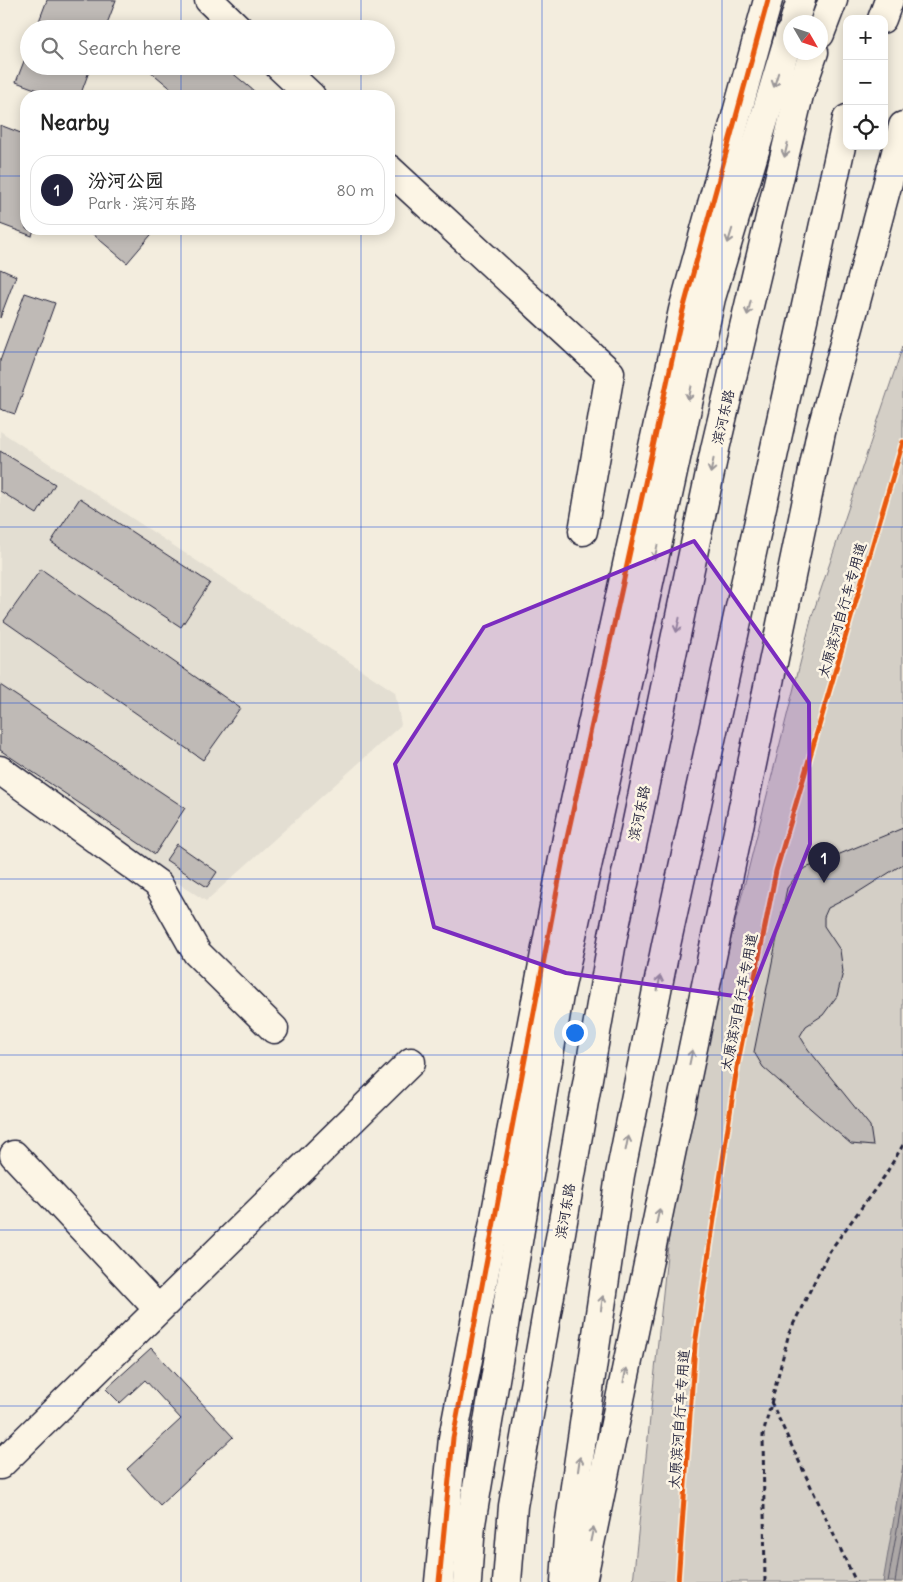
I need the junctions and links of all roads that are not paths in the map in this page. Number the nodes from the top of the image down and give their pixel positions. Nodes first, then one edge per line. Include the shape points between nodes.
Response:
1 (209, 0) edge
2 (768, 0) edge
3 (800, 0) edge
4 (833, 0) edge
5 (889, 0) edge
6 (796, 15) edge
7 (827, 15) edge
8 (883, 15) edge
9 (230, 20) edge
10 (783, 56) edge
11 (811, 60) edge
12 (289, 75) edge
13 (305, 90) edge
14 (903, 126) edge
15 (843, 137) edge
16 (395, 175) edge
17 (583, 531) dead end
18 (0, 770) edge
19 (274, 1029) dead end
20 (411, 1062) dead end
21 (14, 1156) dead end
22 (158, 1309) junction
23 (0, 1465) edge
24 (440, 1582) edge
25 (466, 1582) edge
26 (507, 1582) edge
27 (564, 1582) edge
28 (582, 1582) edge

1 - 9 main road
2 - 24 main road via 683,310 567,838 453,1438
3 - 6 main road
4 - 7 main road
5 - 8 main road
10 -> 25 main road via 711,298 559,995 470,1524
11 -> 26 main road, 滨河东路 via 799,94 715,449 613,936 513,1506
12 - 13 main road
28 -> 14 main road via 821,432
27 -> 15 main road via 620,1175 666,945
16 - 17 main road via 610,373
18 - 19 main road via 158,884 197,953
20 - 22 main road
21 - 22 main road
22 - 23 main road

